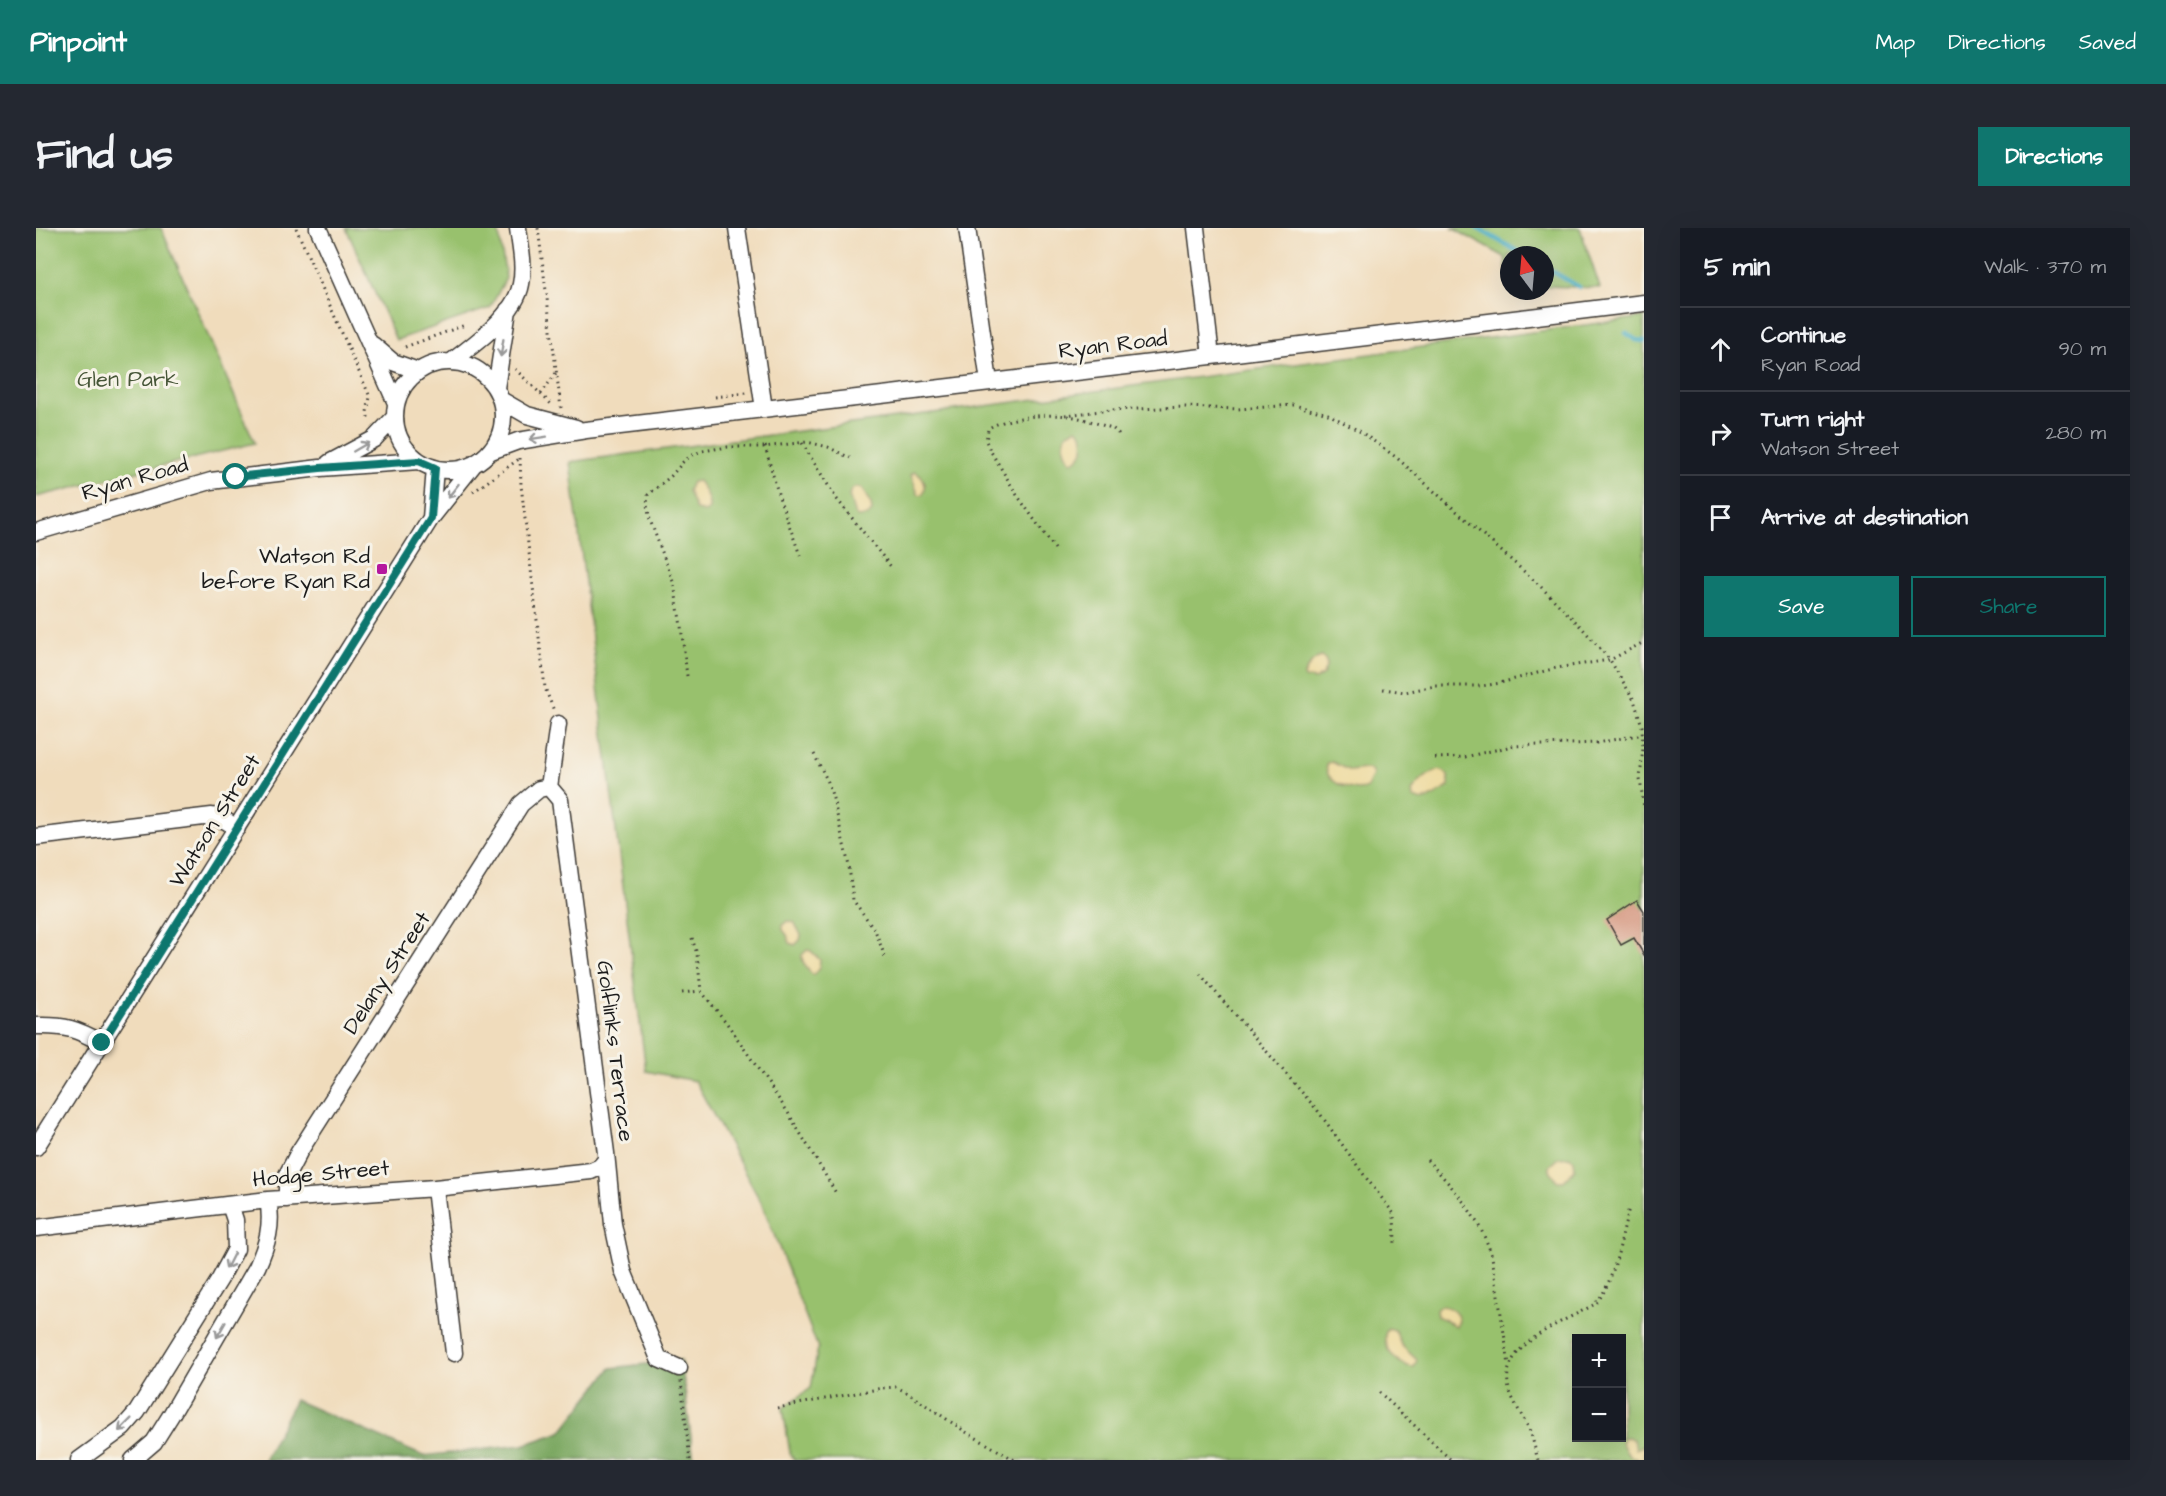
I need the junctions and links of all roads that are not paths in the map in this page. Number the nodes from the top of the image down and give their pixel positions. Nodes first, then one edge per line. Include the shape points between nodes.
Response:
1 (318, 228) edge
2 (518, 228) edge
3 (737, 228) edge
4 (967, 228) edge
5 (1196, 228) edge
6 (1644, 303) edge
7 (508, 309) junction
8 (368, 340) junction
9 (1211, 356) junction
10 (451, 362) junction
11 (418, 371) junction
12 (989, 382) junction
13 (499, 394) junction
14 (764, 409) junction
15 (395, 410) junction
16 (586, 430) junction
17 (491, 451) junction
18 (419, 461) junction
19 (474, 464) junction
20 (320, 468) junction
21 (435, 468) junction
22 (431, 518) junction
23 (36, 532) edge
24 (558, 724) road end
25 (549, 787) junction
26 (237, 828) junction
27 (36, 837) edge
28 (36, 1026) edge
29 (102, 1043) junction
30 (36, 1147) edge
31 (606, 1160) junction
32 (435, 1188) junction
33 (287, 1199) junction
34 (268, 1200) junction
35 (230, 1205) junction
36 (36, 1228) edge
37 (454, 1353) dead end
38 (679, 1368) road end
39 (79, 1460) edge
40 (133, 1460) edge

1 - 8 street
2 - 7 street via 522,283
3 - 14 street
4 - 12 street
5 - 9 street
6 - 9 street, Ryan Road
7 - 10 street via 483,338
7 -> 13 street
8 - 11 street via 393,362
8 - 15 street
9 - 12 street, Ryan Road
10 - 11 street
10 - 13 street via 477,369
11 - 15 street via 400,391
12 - 14 street, Ryan Road
13 - 16 street, Ryan Road via 527,415
13 - 17 street via 502,427
14 - 16 street, Ryan Road
15 - 18 street via 401,442
20 -> 15 street, Ryan Road via 374,439
16 -> 17 street, Ryan Road via 518,441
17 - 19 street
18 - 20 street, Ryan Road
18 - 21 street
19 - 21 street via 455,470
19 -> 22 street, Watson Street
20 - 23 street, Ryan Road via 211,481
21 - 22 street, Watson Street
22 - 26 street, Watson Street
24 - 25 street
25 - 31 street, Golflinks Terrace via 560,800
25 - 33 street, Delany Street via 539,789 521,804 299,1152 287,1175
26 - 27 street via 212,816
26 - 29 street, Watson Street
28 - 29 street via 80,1030
29 - 30 street, Watson Street
31 - 32 street, Hodge Street via 591,1171
31 - 38 street, Golflinks Terrace via 623,1271 659,1359
32 - 33 street, Hodge Street
32 - 37 street
33 - 34 street, Hodge Street
34 - 35 street, Hodge Street
34 -> 40 street via 268,1244 257,1267 154,1442
35 - 36 street, Hodge Street
35 -> 39 street via 236,1220 236,1249 220,1279 137,1412 123,1428

